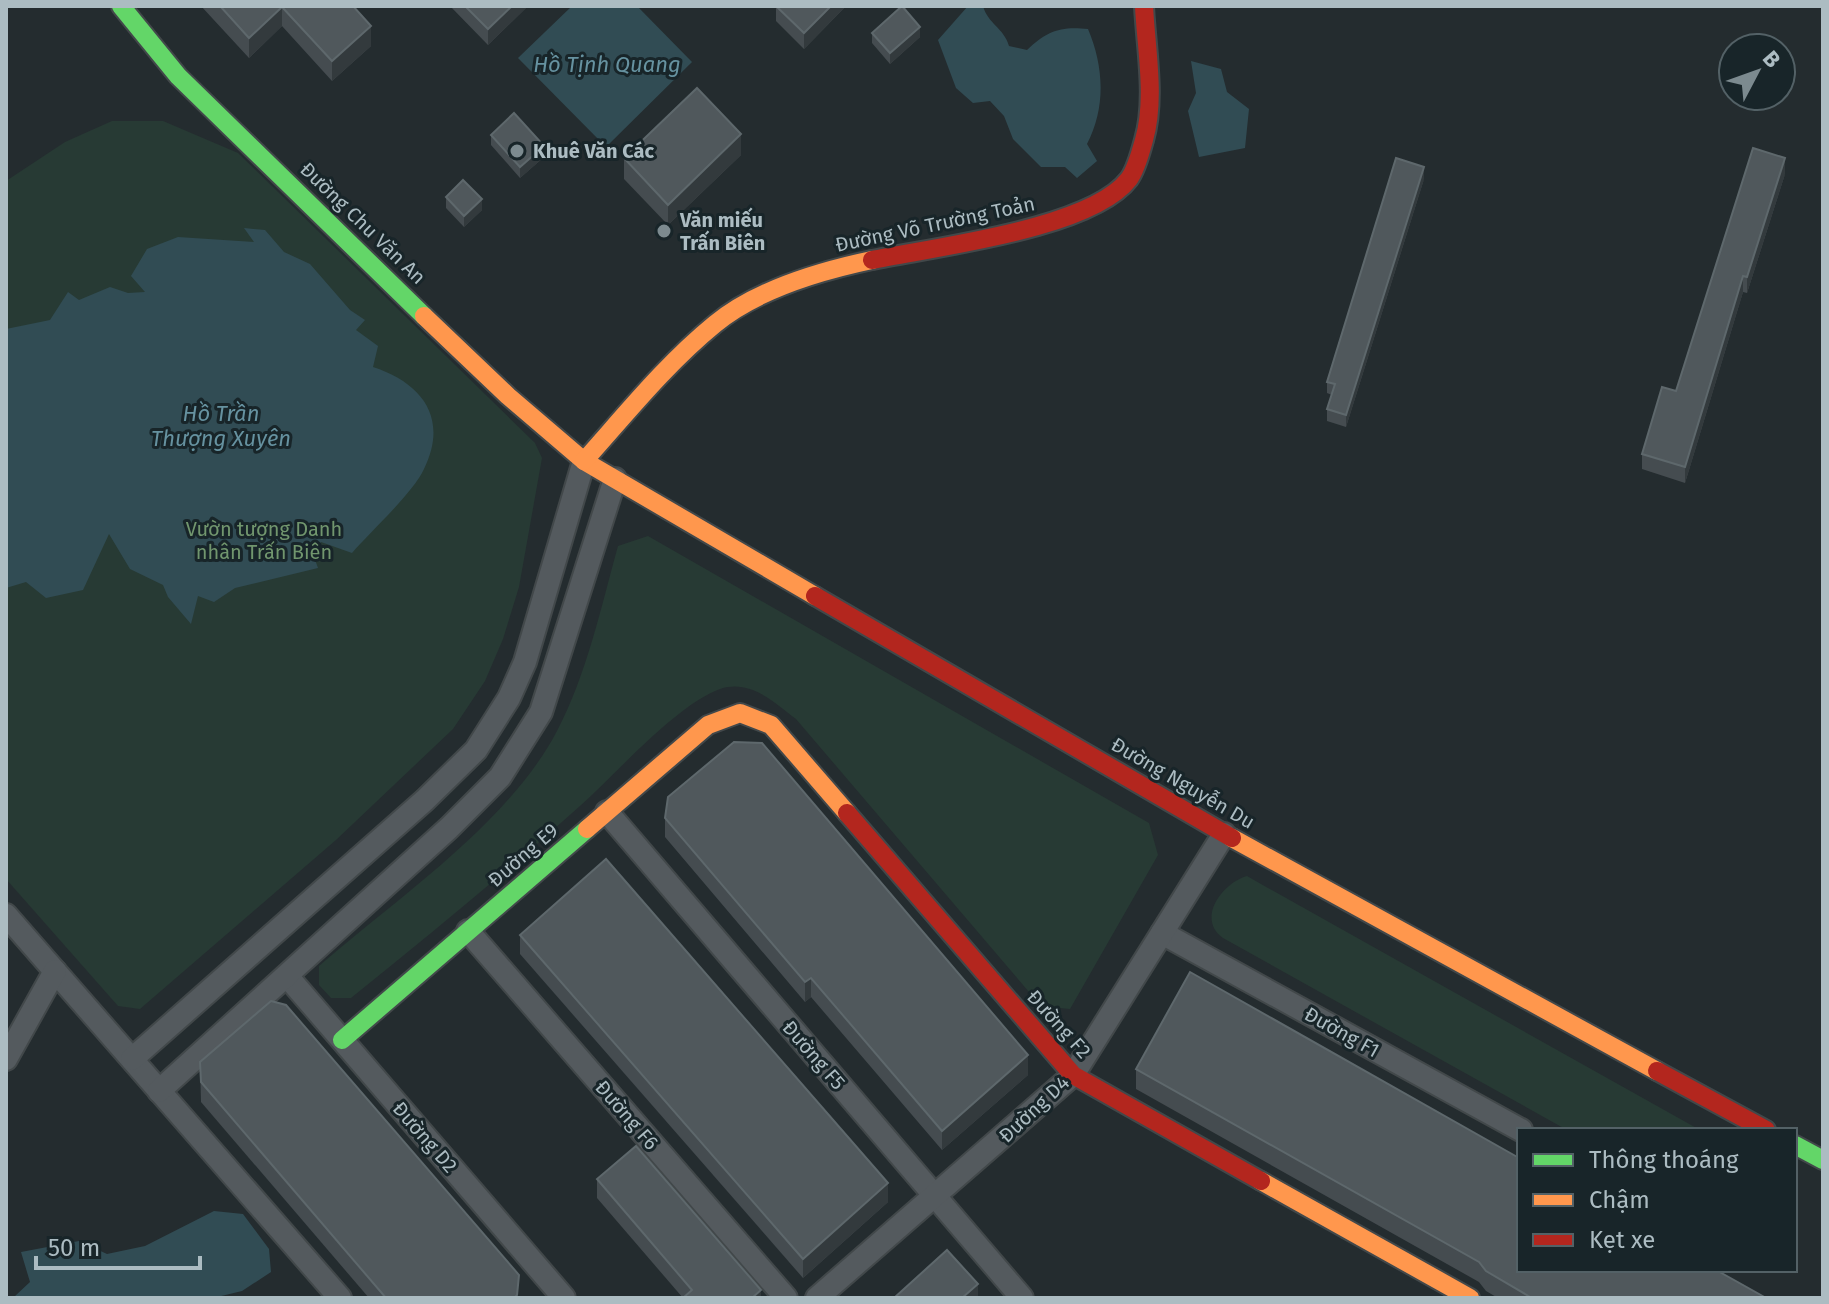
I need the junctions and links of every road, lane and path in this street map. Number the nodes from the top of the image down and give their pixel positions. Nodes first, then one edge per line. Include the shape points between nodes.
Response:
1 (121, 6) edge
2 (1144, 6) edge
3 (584, 461) junction
4 (615, 479) junction
5 (737, 713) joint
6 (607, 812) junction
7 (1224, 834) junction
8 (6, 915) edge
9 (468, 931) junction
10 (1162, 933) junction
11 (55, 971) junction
12 (287, 976) junction
13 (342, 1040) junction
14 (6, 1059) edge
15 (132, 1059) junction
16 (1073, 1075) junction
17 (159, 1091) junction
18 (1517, 1128) edge
19 (1762, 1128) edge
20 (1797, 1146) edge
21 (1823, 1160) edge
22 (935, 1196) junction
23 (561, 1297) edge
24 (340, 1298) edge
25 (786, 1298) edge
26 (817, 1298) edge
27 (1022, 1298) edge
28 (1470, 1298) edge

1 - 3 main road, Đường Chu Văn An via 176,72 504,393
2 - 3 main road, Đường Võ Trường Toản via 1145,138 1130,178 1109,198 1090,210 1023,229 829,269 754,301 717,322 676,359
3 - 4 main road, Đường Nguyễn Du
3 - 15 street via 525,662 476,750
4 - 7 main road, Đường Nguyễn Du
4 - 12 street via 557,670 520,749 476,803
5 - 6 main road, Đường E9 via 726,713 708,725
5 - 16 main road, Đường F2 via 750,711 771,725
6 - 9 main road, Đường E9
6 - 22 street, Đường F5
7 - 10 street, Đường D4
7 - 19 main road, Đường Nguyễn Du
8 - 11 street
9 - 13 main road, Đường E9
9 - 25 street, Đường F6
10 - 16 street, Đường D4
10 - 18 street, Đường F1
11 - 14 street
11 - 15 street
12 - 13 street, Đường D2
12 - 17 street
13 - 23 street, Đường D2
15 - 17 street
16 - 22 street, Đường D4
16 - 28 main road, Đường F2
17 - 24 street
20 - 21 main road
22 - 26 street, Đường D4
22 - 27 street, Đường F5

